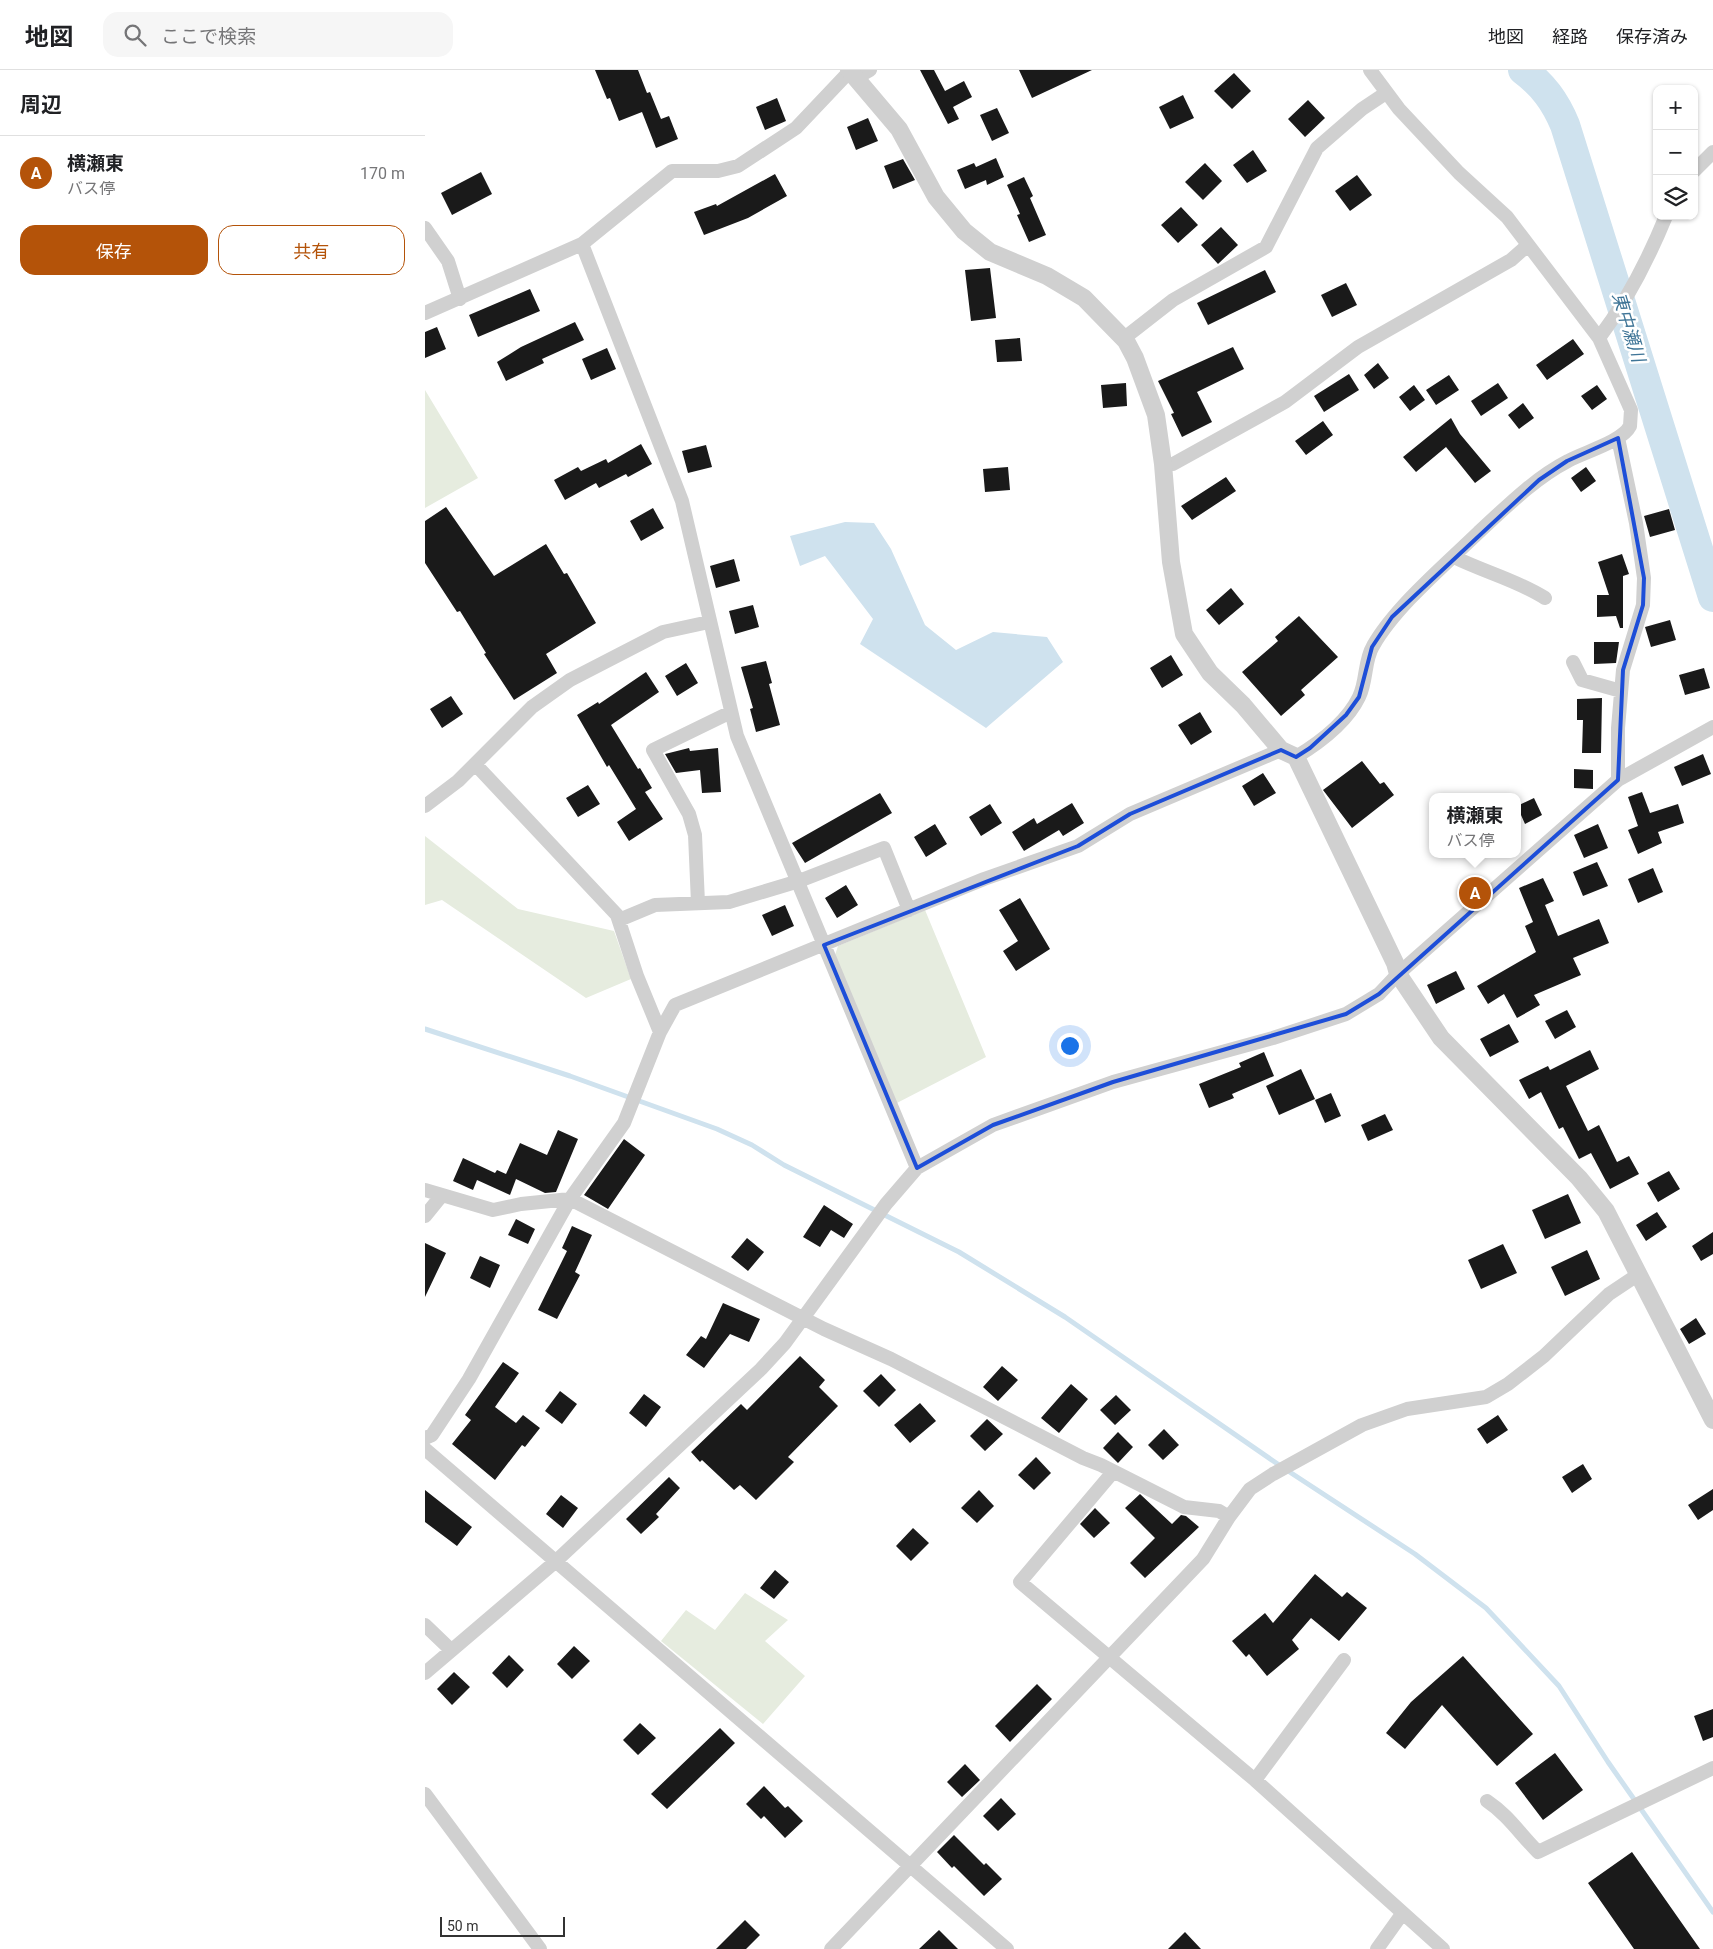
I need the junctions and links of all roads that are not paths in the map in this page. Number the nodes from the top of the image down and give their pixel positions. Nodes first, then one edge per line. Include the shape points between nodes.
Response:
1 (1370, 70) edge
2 (856, 72) edge
3 (1386, 93) junction
4 (1713, 152) edge
5 (1698, 167) edge
6 (1664, 220) edge
7 (425, 228) edge
8 (582, 244) junction
9 (1528, 245) junction
10 (460, 299) junction
11 (425, 313) edge
12 (1599, 338) junction
13 (1123, 339) junction
14 (1618, 438) junction
15 (1163, 464) junction
16 (1454, 557) junction
17 (1545, 598) dead end
18 (709, 622) junction
19 (1573, 662) dead end
20 (1621, 691) junction
21 (731, 712) junction
22 (1713, 727) edge
23 (1289, 753) junction
24 (475, 764) junction
25 (1618, 780) junction
26 (425, 806) edge
27 (799, 881) junction
28 (698, 903) junction
29 (909, 910) junction
30 (619, 920) junction
31 (825, 945) junction
32 (1398, 974) junction
33 (660, 1032) junction
34 (917, 1168) junction
35 (425, 1190) edge
36 (441, 1195) junction
37 (570, 1199) junction
38 (425, 1216) edge
39 (1639, 1274) junction
40 (803, 1317) junction
41 (1713, 1420) edge
42 (425, 1438) edge
43 (425, 1449) edge
44 (1113, 1472) junction
45 (1229, 1517) junction
46 (555, 1562) junction
47 (425, 1624) edge
48 (451, 1650) junction
49 (1110, 1659) junction
50 (1343, 1660) dead end
51 (425, 1672) edge
52 (1713, 1768) edge
53 (1255, 1780) junction
54 (425, 1794) edge
55 (1487, 1801) dead end
56 (911, 1866) junction
57 (1402, 1914) junction
58 (540, 1949) edge
59 (831, 1949) edge
60 (1007, 1949) edge
61 (1377, 1949) edge
62 (1443, 1949) edge

1 - 3 street
2 - 8 street via 796,128 738,166 719,171 671,171
2 - 13 street via 899,128 936,197 963,231 990,252 1047,276 1084,298
3 - 9 street via 1459,173 1507,218
3 - 13 street via 1362,108 1317,148 1267,247 1173,300
4 - 5 street
6 - 12 street via 1649,257 1622,306
7 - 10 street via 448,261
8 - 10 street
8 - 18 street via 682,501
9 - 12 street
9 - 15 street via 1511,260 1358,347 1285,402 1173,464
10 - 11 street
12 - 14 street via 1631,410 1630,426
13 - 15 street via 1135,358 1156,415
14 - 16 street via 1567,461 1539,480
14 - 20 street via 1644,578 1643,605 1623,670
15 - 23 street via 1171,562 1184,634 1210,673
16 - 17 street via 1523,584
16 - 23 street via 1393,617 1372,647 1359,697 1347,715 1310,748
18 - 21 street
18 - 24 street via 663,632 570,680 532,708
19 - 20 street via 1582,680
20 - 25 street
21 - 27 street via 737,736
21 - 28 street via 653,750 689,814 695,835
22 - 25 street
23 - 29 street via 1131,814 1078,846
23 - 32 street
24 - 26 street
24 - 30 street via 597,892
25 - 32 street
27 - 28 street via 729,902
27 - 29 street via 884,848
27 - 31 street
28 - 30 street via 655,905
29 - 31 street
30 - 33 street
31 - 33 street via 675,1005
31 - 34 street
32 - 34 street via 1379,994 1346,1014 1273,1038 1113,1082 1012,1118 993,1125
32 - 39 street via 1441,1038 1579,1178 1606,1211
33 - 37 street via 624,1123
34 - 40 street via 886,1204
35 - 36 street
36 - 37 street via 493,1210
36 - 38 street
37 - 40 street
37 - 42 street via 469,1379 432,1435
39 - 41 street
39 - 45 street via 1609,1294 1544,1356 1508,1384 1486,1397 1407,1408 1362,1425 1250,1489
40 - 44 street
40 - 46 street via 761,1370
43 - 46 street
44 - 45 street via 1184,1507 1219,1511
44 - 49 street via 1020,1582
45 - 49 street via 1203,1559
46 - 48 street
46 - 56 street
47 - 48 street
48 - 51 street
49 - 53 street
49 - 56 street
50 - 53 street
52 - 55 street via 1538,1852 1504,1813
53 - 57 street
54 - 58 street
56 - 59 street
56 - 60 street
57 - 61 street
57 - 62 street

